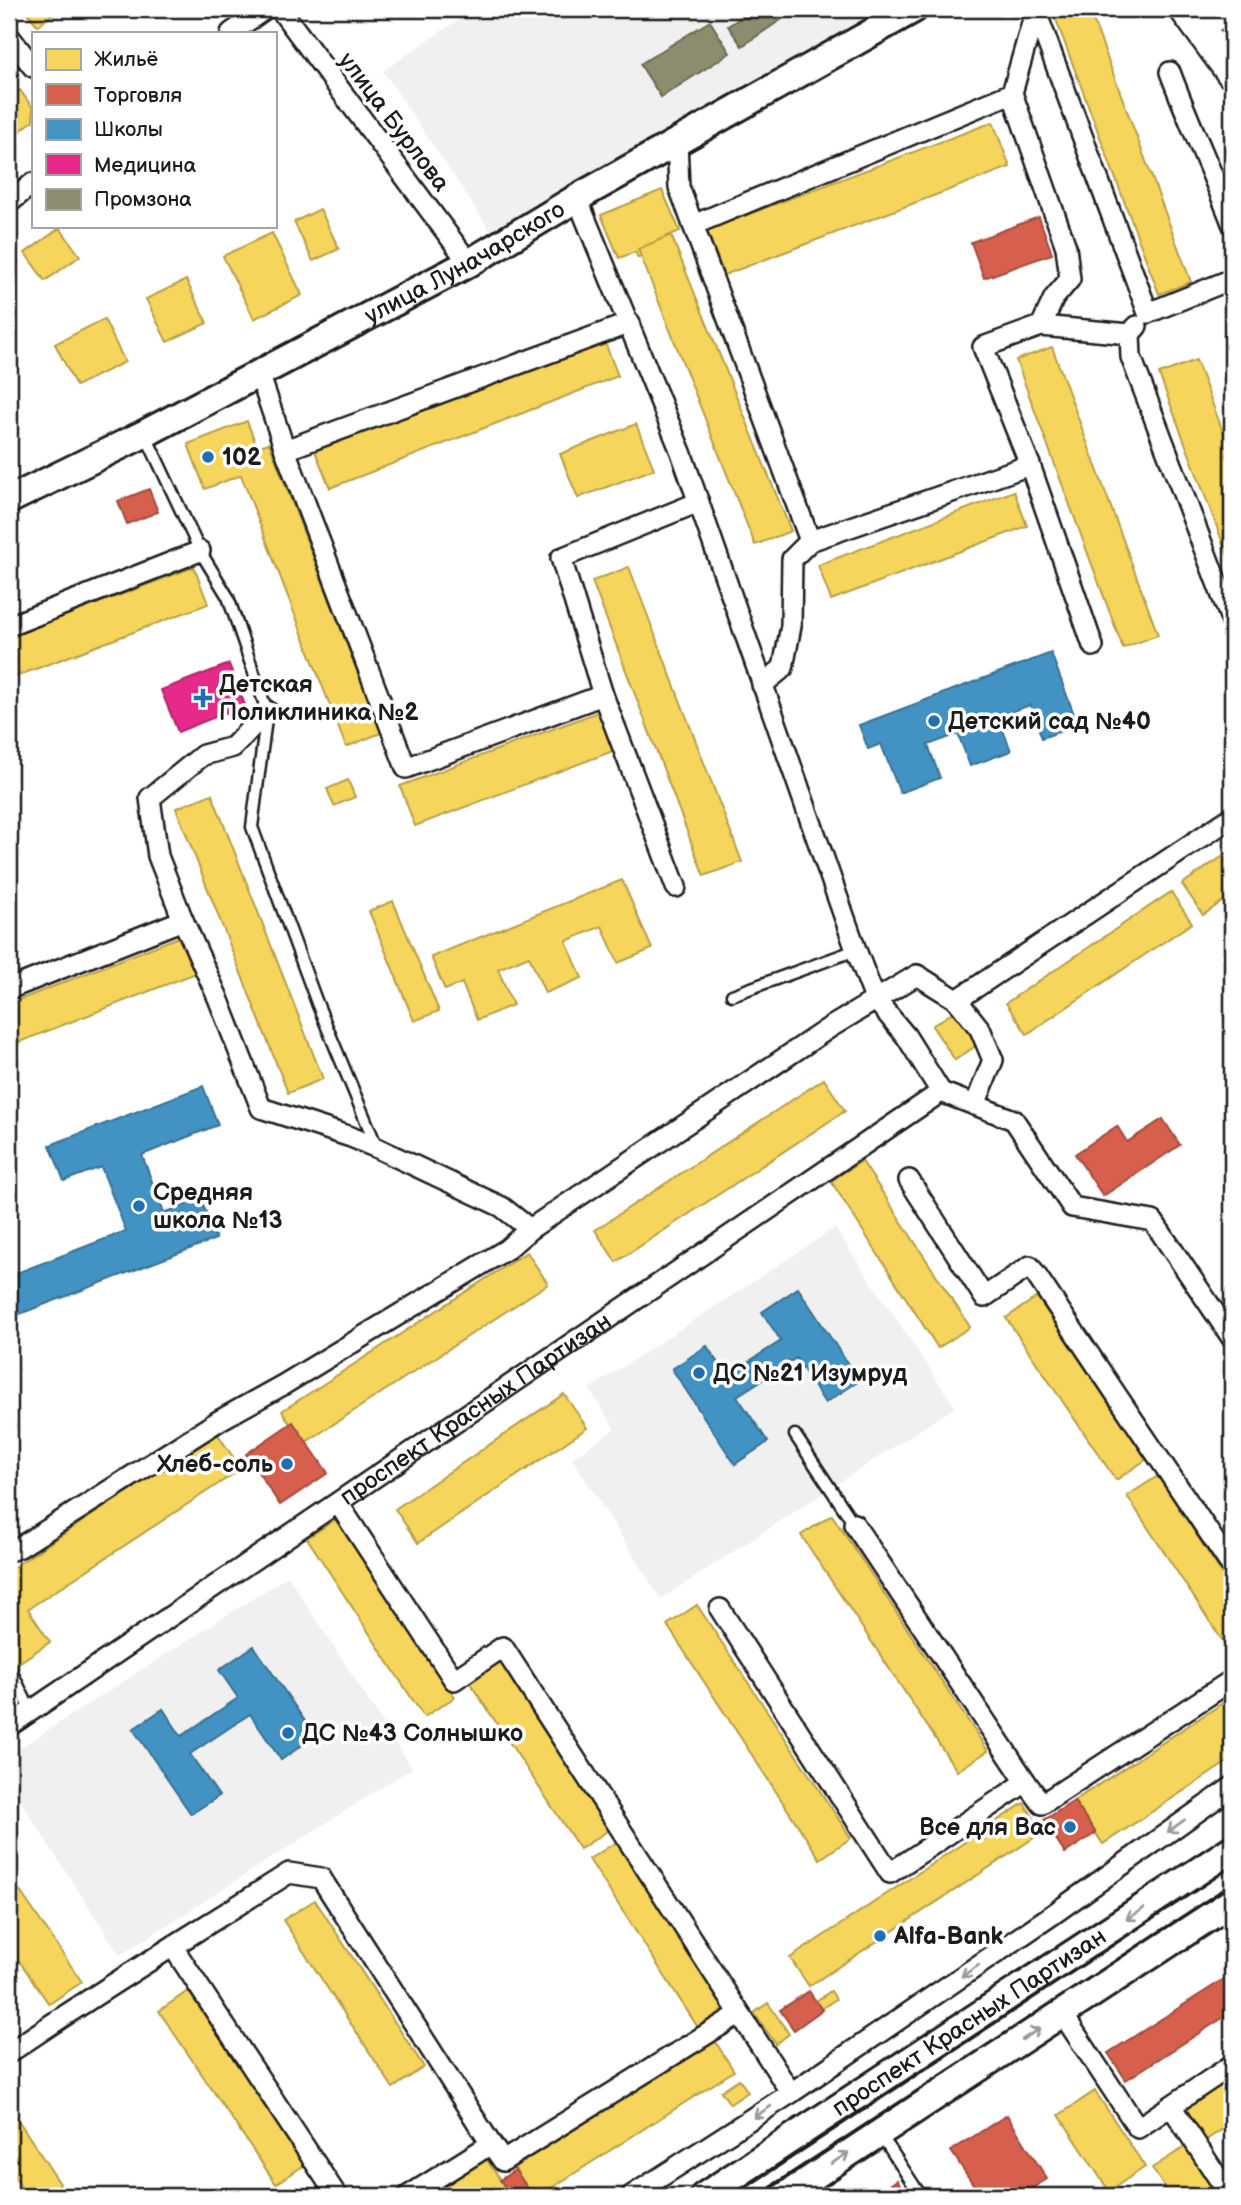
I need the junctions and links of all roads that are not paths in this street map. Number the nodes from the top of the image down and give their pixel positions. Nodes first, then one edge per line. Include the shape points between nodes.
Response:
1 (265, 9) edge
2 (280, 9) edge
3 (914, 9) edge
4 (1036, 9) edge
5 (1232, 12) edge
6 (1193, 19) edge
7 (232, 32) edge
8 (9, 36) edge
9 (32, 66) edge
10 (1170, 72) dead end
11 (1232, 74) edge
12 (1012, 93) junction
13 (677, 142) junction
14 (32, 184) edge
15 (577, 198) junction
16 (9, 203) edge
17 (1232, 223) edge
18 (693, 225) junction
19 (469, 264) junction
20 (1232, 279) edge
21 (1148, 313) junction
22 (630, 323) junction
23 (1041, 326) junction
24 (1130, 334) junction
25 (259, 373) junction
26 (144, 434) junction
27 (285, 450) junction
28 (1030, 465) junction
29 (9, 500) edge
30 (699, 502) junction
31 (810, 541) junction
32 (200, 551) junction
33 (1232, 622) edge
34 (9, 626) edge
35 (1093, 646) dead end
36 (762, 685) junction
37 (603, 695) junction
38 (267, 711) junction
39 (1232, 817) edge
40 (676, 887) dead end
41 (183, 920) junction
42 (856, 950) junction
43 (9, 990) edge
44 (732, 995) dead end
45 (875, 999) junction
46 (957, 1000) junction
47 (941, 1092) junction
48 (975, 1105) junction
49 (377, 1148) junction
50 (909, 1180) dead end
51 (530, 1230) junction
52 (1232, 1338) edge
53 (795, 1435) dead end
54 (338, 1503) junction
55 (855, 1524) joint
56 (9, 1551) edge
57 (1232, 1567) edge
58 (720, 1609) dead end
59 (9, 1666) edge
60 (1232, 1680) edge
61 (31, 1712) junction
62 (9, 1726) edge
63 (1026, 1782) junction
64 (1232, 1787) edge
65 (1232, 1849) edge
66 (1232, 1902) edge
67 (173, 1947) junction
68 (1062, 2013) junction
69 (739, 2014) junction
70 (9, 2053) edge
71 (1232, 2065) edge
72 (791, 2093) junction
73 (1171, 2106) junction
74 (879, 2132) junction
75 (491, 2144) junction
76 (337, 2196) edge
77 (408, 2196) edge
78 (631, 2196) edge
79 (704, 2196) edge
80 (783, 2196) edge
81 (921, 2196) edge
82 (1230, 2196) edge

1 - 7 street
2 - 19 street, улица Бурлова
3 - 13 main road, улица Луначарского
4 - 12 street
4 - 21 street
5 - 6 street
6 - 11 main road
8 - 9 street
10 - 17 street
12 - 18 street
12 - 23 street via 1066,247 1070,279 1054,298
13 - 15 main road, улица Луначарского
13 - 18 street via 679,187
14 - 16 street
15 - 19 main road, улица Луначарского
15 - 22 street
18 - 31 street
19 - 25 main road, улица Луначарского
20 - 21 street
21 - 24 street
22 - 27 street
22 - 30 street
23 - 24 street
23 - 28 street via 983,347
24 - 33 street via 1131,357
25 - 26 main road, улица Луначарского
25 - 27 street
26 - 29 main road, улица Луначарского
26 - 32 lane
27 - 37 street via 406,768
28 - 31 street
28 - 35 street
30 - 36 street
30 - 37 street via 561,558
31 - 36 street via 792,559 791,626 783,668
32 - 34 street
32 - 38 lane via 228,597
36 - 42 street
37 - 40 street
38 - 41 street via 233,747 204,755 150,798 158,856
38 - 49 lane via 252,827
39 - 46 street
41 - 43 street
41 - 49 street via 261,1108
42 - 44 lane
42 - 45 street
45 - 46 street via 917,975
45 - 47 street
45 - 51 street
46 - 48 street via 980,1029 993,1059
47 - 48 street
47 - 54 street, проспект Красных Партизан
48 - 52 street via 1014,1120 1072,1207 1153,1220
49 - 51 street via 502,1207
50 - 57 street via 985,1297 1030,1266
51 - 56 street via 507,1249
53 - 55 lane
54 - 61 street, проспект Красных Партизан
54 - 69 street via 454,1679 503,1647
55 - 63 street
58 - 63 street via 890,1873
59 - 61 lane
60 - 63 street via 1042,1804
61 - 62 street, проспект Красных Партизан
64 -> 72 street
65 -> 79 main road, проспект Красных Партизан
66 - 68 main road, проспект Красных Партизан
67 - 70 street
67 - 75 street via 289,1873 321,1878
67 - 76 street
68 - 73 street via 1138,2128
74 -> 68 main road, проспект Красных Партизан
69 - 72 street
69 - 75 street via 503,2161
71 - 73 street
72 -> 78 street
73 - 82 street
80 -> 74 main road, проспект Красных Партизан
74 - 81 lane
75 - 77 street

